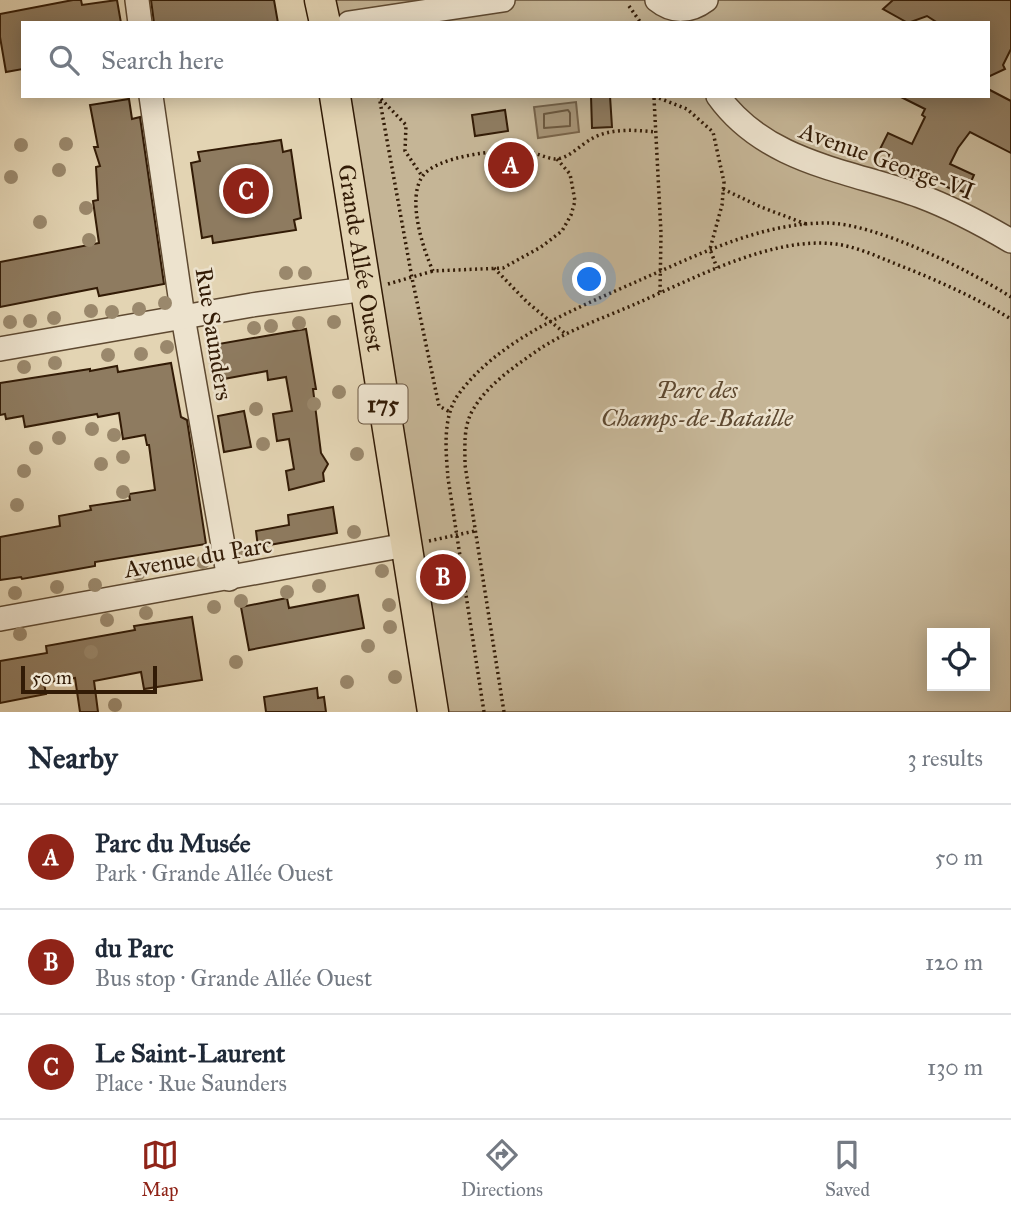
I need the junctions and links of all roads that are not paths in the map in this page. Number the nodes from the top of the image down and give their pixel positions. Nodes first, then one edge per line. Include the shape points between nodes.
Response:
1 (137, 0) edge
2 (320, 0) edge
3 (503, 0) edge
4 (657, 0) edge
5 (706, 0) edge
6 (684, 17) edge
7 (140, 21) edge
8 (325, 21) edge
9 (362, 21) edge
10 (151, 98) edge
11 (335, 98) edge
12 (719, 98) edge
13 (1011, 241) edge
14 (365, 289) junction
15 (183, 317) junction
16 (0, 349) edge
17 (406, 545) junction
18 (229, 579) junction
19 (0, 619) edge
20 (433, 712) edge

1 - 7 street
2 - 8 main road
3 - 9 street
4 - 6 street
5 - 6 street
10 - 15 street, Rue Saunders
11 - 14 main road, Grande Allée Ouest / 175
12 - 13 street, Avenue George-VI via 775,148 943,205
14 - 15 street
14 - 17 main road, Grande Allée Ouest / 175
15 - 16 street
15 - 18 street, Rue Saunders
17 - 18 street, Avenue du Parc
17 - 20 main road, Grande Allée Ouest / 175
18 - 19 street, Avenue du Parc

